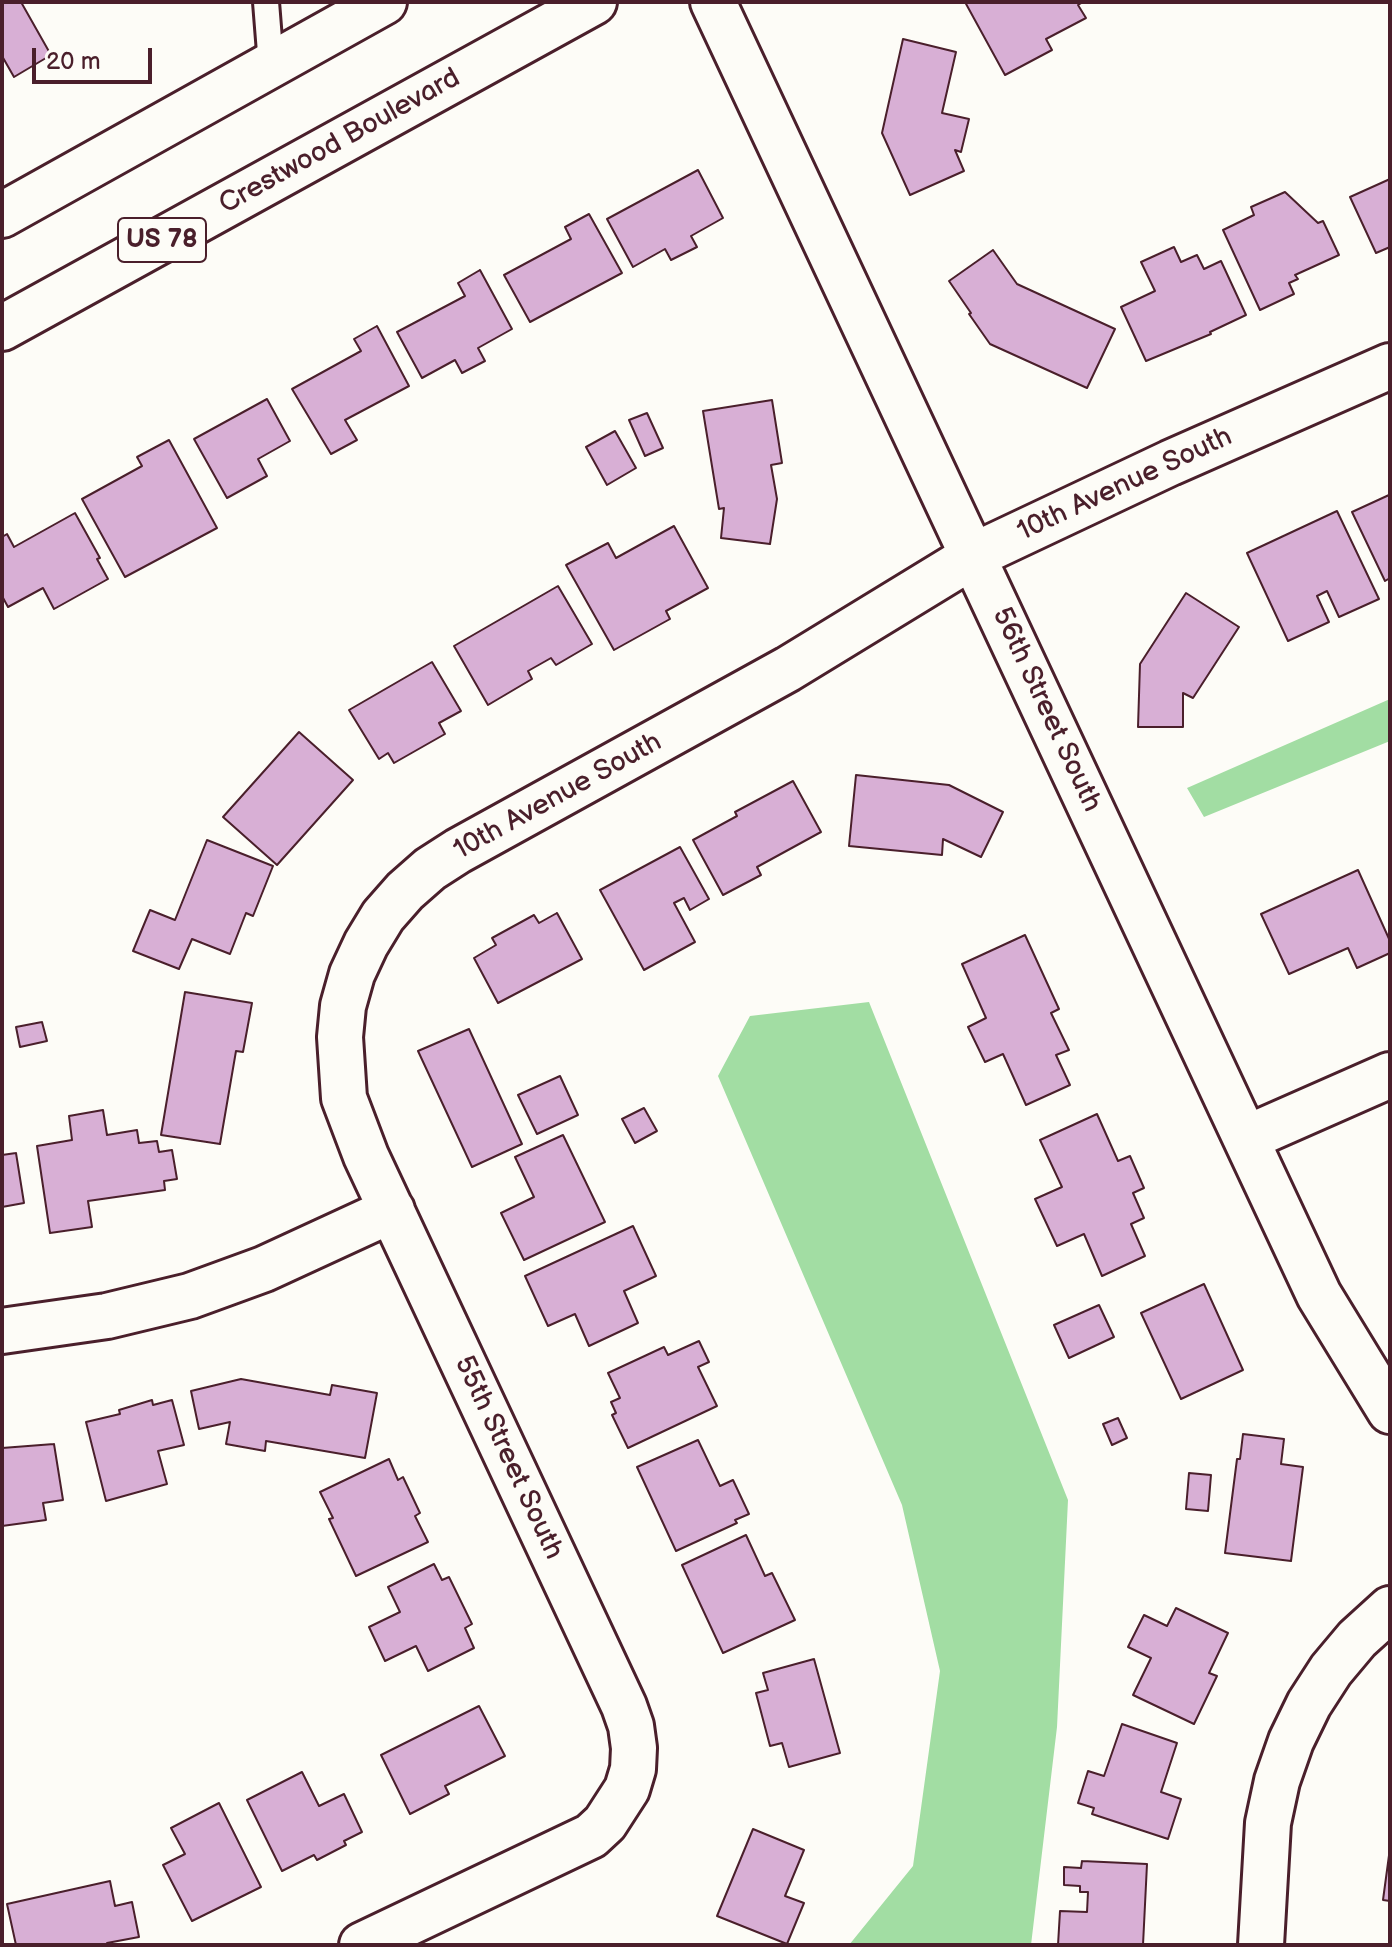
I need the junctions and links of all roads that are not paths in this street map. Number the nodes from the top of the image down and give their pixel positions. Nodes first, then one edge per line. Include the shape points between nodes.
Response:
1 (266, 2) edge
2 (594, 2) edge
3 (713, 2) edge
4 (358, 7) edge
5 (271, 65) junction
6 (2, 215) edge
7 (2, 328) edge
8 (1390, 366) edge
9 (973, 556) junction
10 (1390, 1075) edge
11 (1247, 1138) junction
12 (392, 1210) junction
13 (2, 1331) edge
14 (1390, 1411) edge
15 (1390, 1609) edge
16 (362, 1945) edge
17 (1261, 1945) edge

1 - 5 lane
2 - 7 street, Crestwood Boulevard / US 78
3 - 9 street, 56th Street South
4 - 5 street
5 - 6 street
8 - 9 street, 10th Avenue South
9 - 11 street, 56th Street South
9 - 12 street, 10th Avenue South via 788,669 458,851 405,891 383,916 352,974 340,1037 344,1098 353,1128
10 - 11 street
11 - 14 street, 56th Street South via 1319,1295
12 - 13 street via 264,1269 190,1296 107,1316
12 - 16 street, 55th Street South via 624,1706 631,1726 633,1769 605,1823 573,1846
15 - 17 street via 1331,1670 1291,1741 1268,1823

